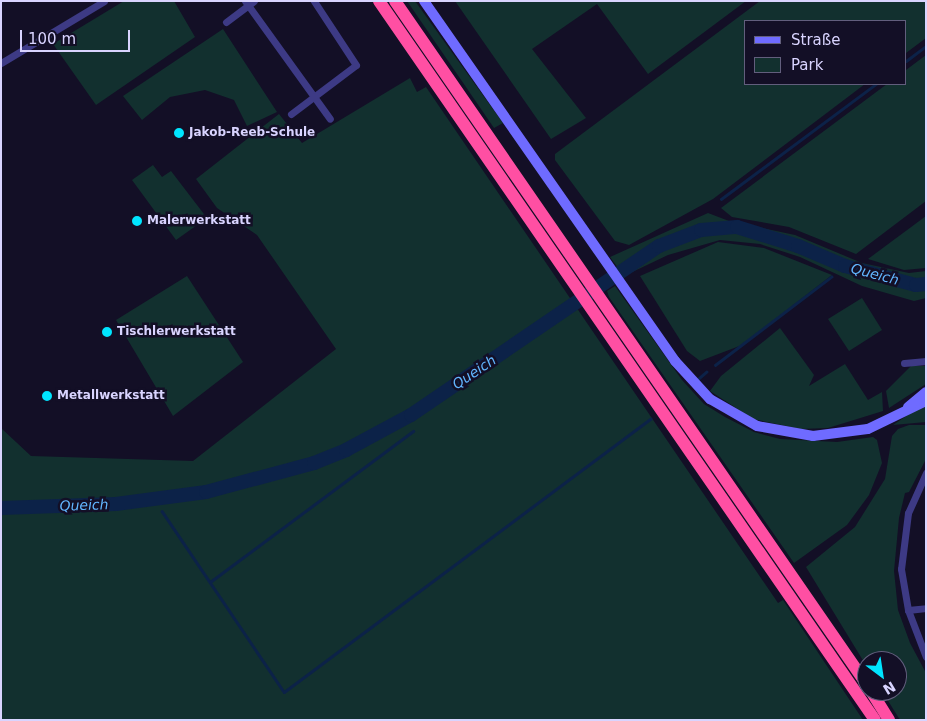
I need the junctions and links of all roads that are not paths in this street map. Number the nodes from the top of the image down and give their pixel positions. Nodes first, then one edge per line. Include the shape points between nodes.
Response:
1 (104, 1) edge
2 (314, 1) edge
3 (379, 1) edge
4 (395, 1) edge
5 (424, 1) edge
6 (249, 3) edge
7 (226, 22) dead end
8 (1, 64) edge
9 (314, 98) junction
10 (291, 114) dead end
11 (330, 119) dead end
12 (581, 281) junction
13 (598, 305) junction
14 (926, 361) edge
15 (904, 363) dead end
16 (926, 392) edge
17 (926, 401) edge
18 (904, 411) junction
19 (926, 473) edge
20 (926, 608) edge
21 (908, 610) junction
22 (926, 656) edge
23 (857, 671) edge
24 (877, 701) edge
25 (875, 720) edge
26 (889, 720) edge

1 - 8 street
2 - 9 street via 356,65
3 - 12 highway
4 - 12 highway
5 - 18 street via 686,375 728,412 782,433 813,436 850,434 881,424
6 - 7 street
6 - 9 street
9 - 10 street
9 - 11 street
12 - 13 highway
13 - 23 highway
13 - 25 highway
14 - 15 street
16 - 18 street
17 - 18 street
19 - 21 street via 908,513 903,542 901,569
20 - 21 street
21 - 22 street
24 - 26 highway

